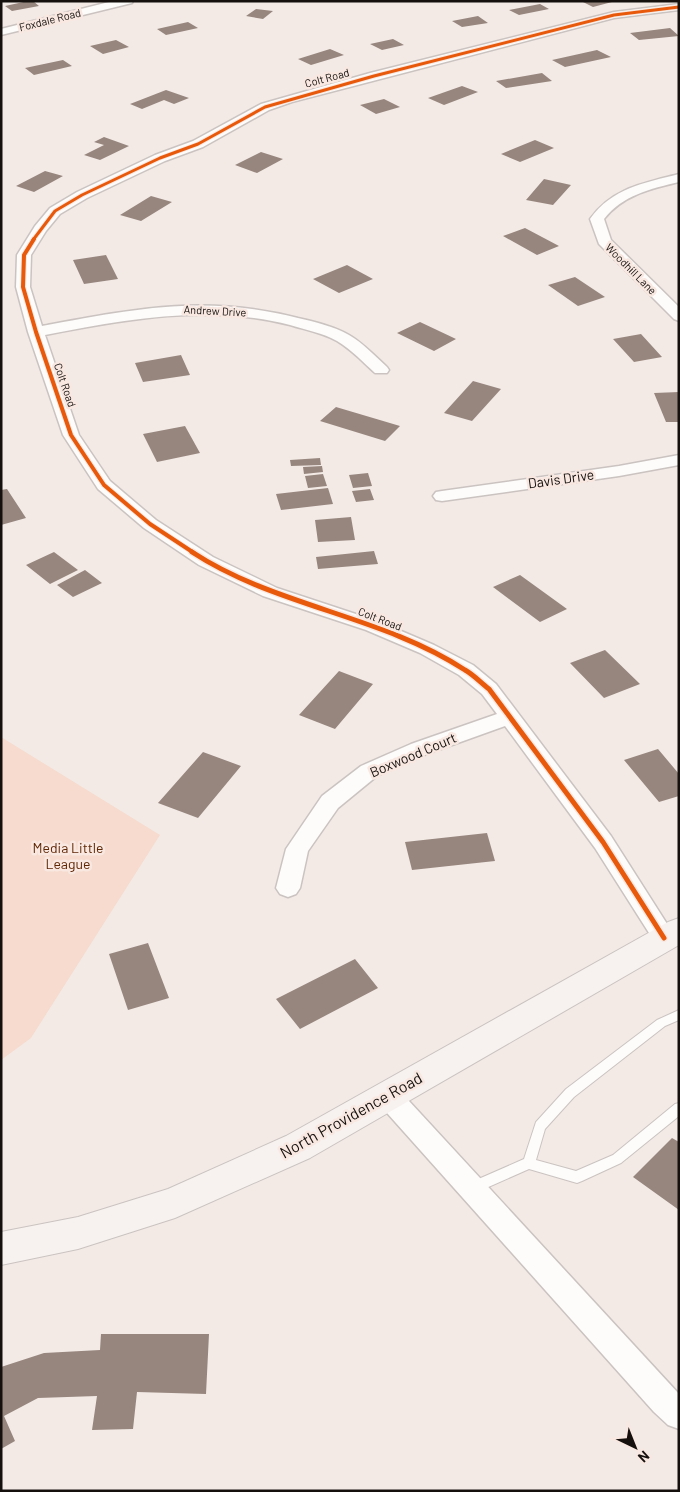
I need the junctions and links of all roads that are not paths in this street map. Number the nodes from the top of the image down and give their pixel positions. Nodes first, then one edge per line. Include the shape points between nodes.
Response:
1 (128, 1) edge
2 (679, 7) edge
3 (1, 32) edge
4 (679, 178) edge
5 (679, 316) edge
6 (36, 332) junction
7 (381, 370) dead end
8 (679, 460) edge
9 (442, 496) dead end
10 (509, 717) junction
11 (288, 888) dead end
12 (672, 934) edge
13 (679, 1015) edge
14 (388, 1096) junction
15 (679, 1108) edge
16 (529, 1163) junction
17 (472, 1188) junction
18 (1, 1249) edge
19 (679, 1414) edge

1 - 3 street, Foxdale Road
2 - 6 street, Colt Road via 614,15 288,99 265,107 198,144 82,195 55,211 24,255 23,287
4 - 5 street, Woodhill Lane via 620,195 606,204 597,219 604,241
6 - 7 street, Andrew Drive via 152,311 188,308 235,310 281,316 348,341
6 - 10 street, Colt Road via 71,435 104,485 150,524 206,561 270,592 373,626 428,649 466,670 489,689
8 - 9 street, Davis Drive
10 - 11 street, Boxwood Court via 370,771 330,802 298,849
10 - 12 street, Colt Road
12 - 14 main road, North Providence Road
13 - 16 lane via 661,1022 570,1093 540,1126
14 - 17 street
14 - 18 main road, North Providence Road via 298,1146 174,1202 78,1233
15 - 16 lane via 617,1159 577,1177
16 - 17 lane
17 - 19 street

